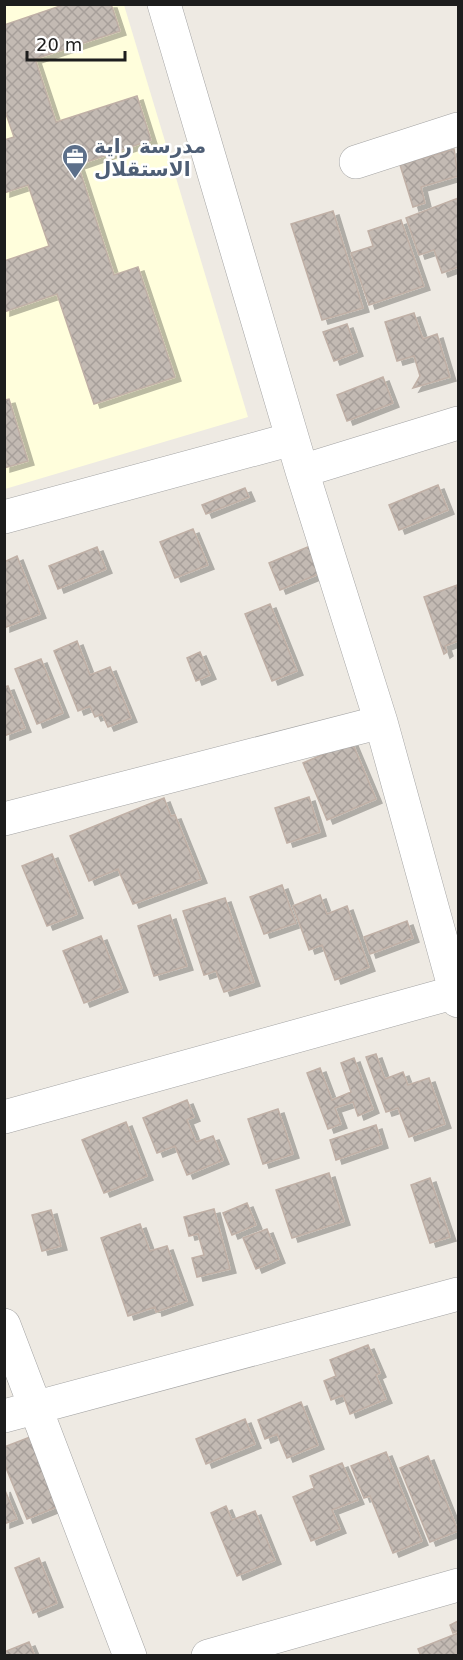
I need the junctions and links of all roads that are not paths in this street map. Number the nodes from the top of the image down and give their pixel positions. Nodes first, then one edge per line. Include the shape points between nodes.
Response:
1 (164, 4) edge
2 (459, 129) edge
3 (356, 162) dead end
4 (459, 423) edge
5 (292, 439) junction
6 (302, 471) junction
7 (4, 517) edge
8 (381, 722) junction
9 (4, 819) edge
10 (457, 996) edge
11 (4, 1117) edge
12 (459, 1294) edge
13 (4, 1325) edge
14 (36, 1407) junction
15 (4, 1416) edge
16 (459, 1585) edge
17 (130, 1656) edge
18 (208, 1656) edge

1 - 5 street
2 - 3 street
4 - 6 street
5 - 6 street
5 - 7 street
6 - 8 street
8 - 9 street
8 - 10 street
10 - 11 street
12 - 14 street
13 - 14 street
14 - 15 street
14 - 17 street
16 - 18 street

